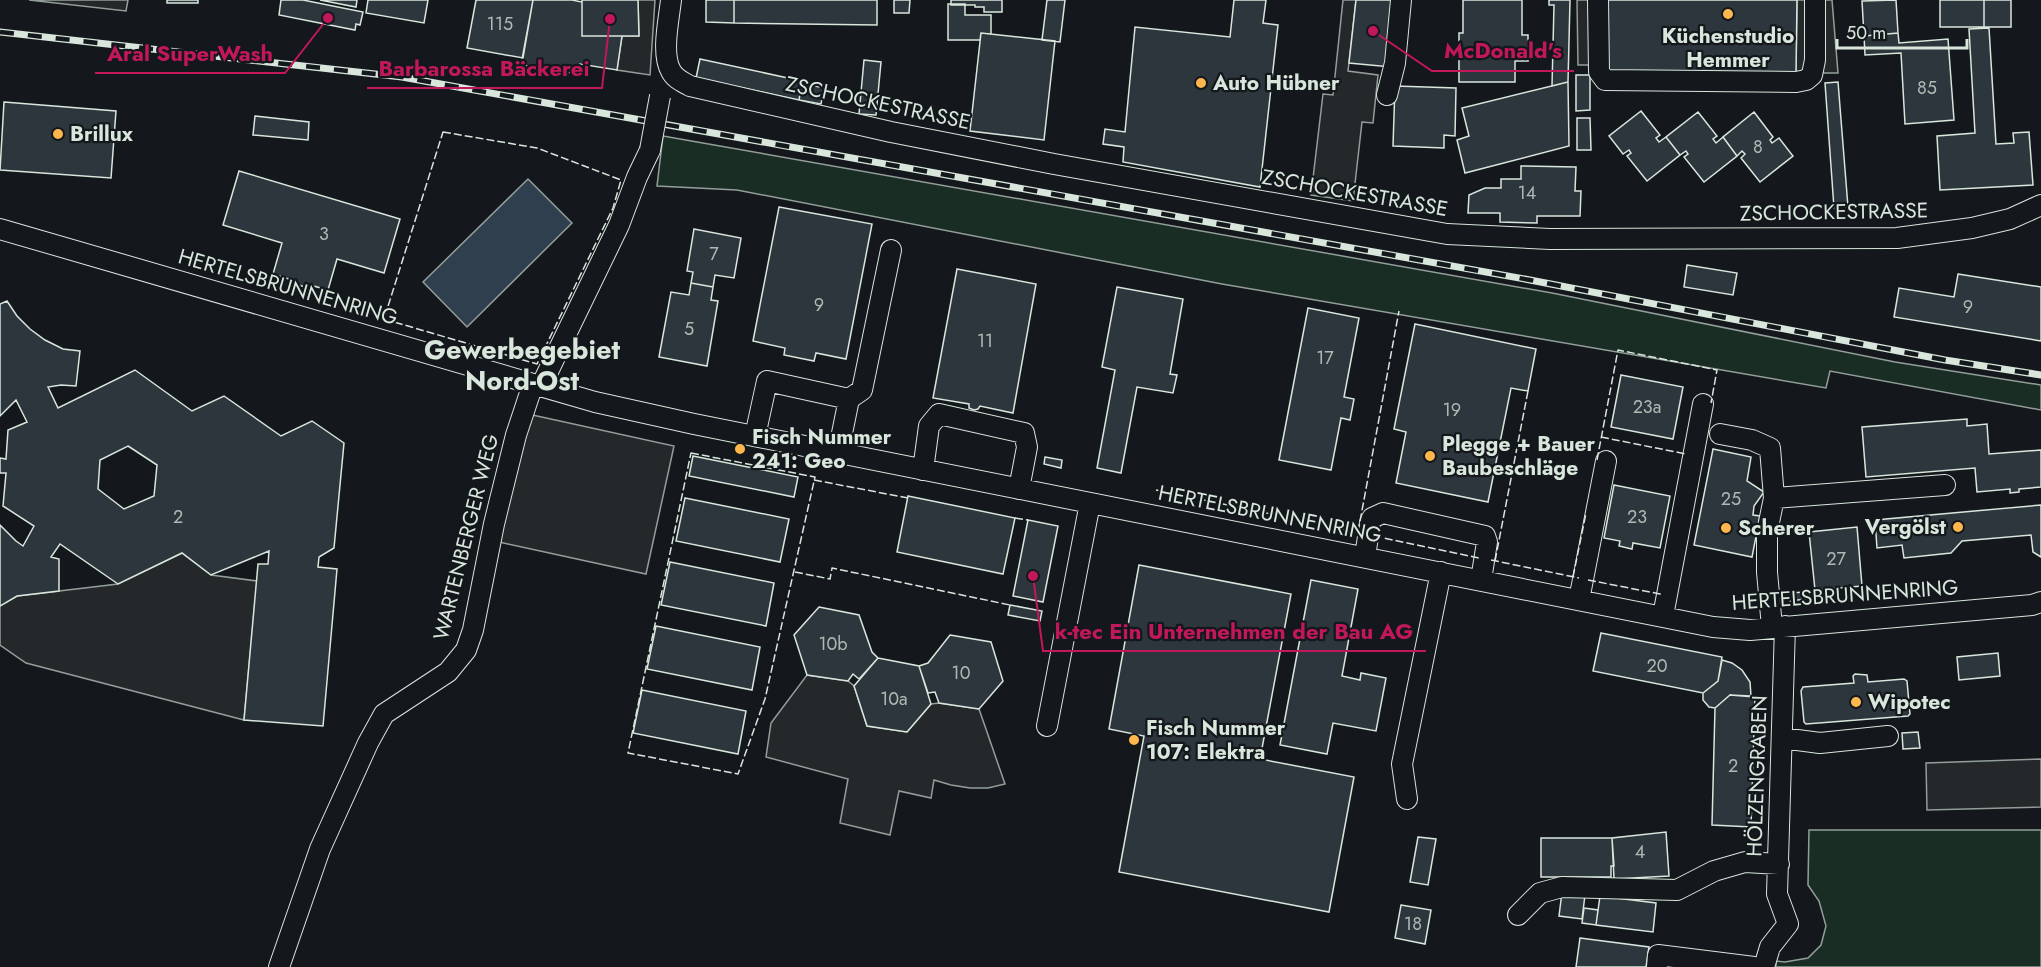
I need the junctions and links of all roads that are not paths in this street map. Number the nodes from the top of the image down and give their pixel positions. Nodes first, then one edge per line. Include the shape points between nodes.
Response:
1 (671, 0) edge
2 (1401, 0) edge
3 (1598, 0) edge
4 (1815, 0) edge
5 (672, 72) junction
6 (1387, 95) dead end
7 (2041, 205) edge
8 (0, 229) edge
9 (891, 250) dead end
10 (537, 385) junction
11 (849, 399) junction
12 (1703, 404) dead end
13 (1720, 434) dead end
14 (755, 436) junction
15 (837, 453) junction
16 (1606, 460) dead end
17 (923, 470) junction
18 (1945, 485) dead end
19 (1019, 489) junction
20 (1774, 498) junction
21 (1090, 503) junction
22 (1365, 557) junction
23 (1441, 572) junction
24 (1481, 580) junction
25 (1580, 600) junction
26 (2041, 602) edge
27 (1663, 616) junction
28 (1778, 627) junction
29 (1047, 726) dead end
30 (1888, 736) dead end
31 (1782, 738) junction
32 (1407, 798) dead end
33 (1779, 864) junction
34 (1518, 915) dead end
35 (279, 967) edge
36 (1657, 967) edge
37 (1754, 967) edge
38 (1764, 967) edge

1 - 5 street via 666,57
2 - 6 street via 1395,63
3 - 4 street via 1599,72 1605,80 1796,82 1812,75
5 - 7 street, ZSCHOCKESTRASSE via 690,86 891,132 1447,234 1550,239 1897,238 1972,228 2010,219
5 - 10 street, WARTENBERGER WEG, bridge via 663,83 650,150 619,225
8 - 10 street, HERTELSBRUNNENRING
9 - 11 street via 862,390
10 - 14 street, HERTELSBRUNNENRING via 595,402
10 - 35 street, WARTENBERGER WEG via 516,435 466,650 448,672 384,714 320,849
11 - 14 street via 767,381
11 - 15 street
12 - 27 street
13 - 20 street, HÖLZENGRABEN via 1770,448
14 - 15 street, HERTELSBRUNNENRING
15 - 17 street, HERTELSBRUNNENRING
16 - 25 street
17 - 19 street, HERTELSBRUNNENRING
17 - 19 street via 929,426 939,414 1024,433 1027,447
18 - 20 street
19 - 21 street, HERTELSBRUNNENRING
20 - 28 street, HÖLZENGRABEN via 1767,532 1767,572
21 - 22 street, HERTELSBRUNNENRING
21 - 29 street
22 - 23 street, HERTELSBRUNNENRING
22 - 24 street via 1370,523 1383,513 1485,536
23 - 24 street, HERTELSBRUNNENRING
23 - 32 street via 1402,764
24 - 25 street, HERTELSBRUNNENRING
25 - 27 street, HERTELSBRUNNENRING
26 - 28 street, HERTELSBRUNNENRING
27 - 28 street, HERTELSBRUNNENRING via 1713,627
28 - 31 street, HÖLZENGRABEN
30 - 31 street via 1820,743
31 - 33 street, HÖLZENGRABEN
33 - 34 street via 1745,862 1714,871 1677,890 1562,888 1540,893
33 - 38 street, HÖLZENGRABEN via 1777,894 1788,924 1770,947
36 - 37 street via 1658,955

